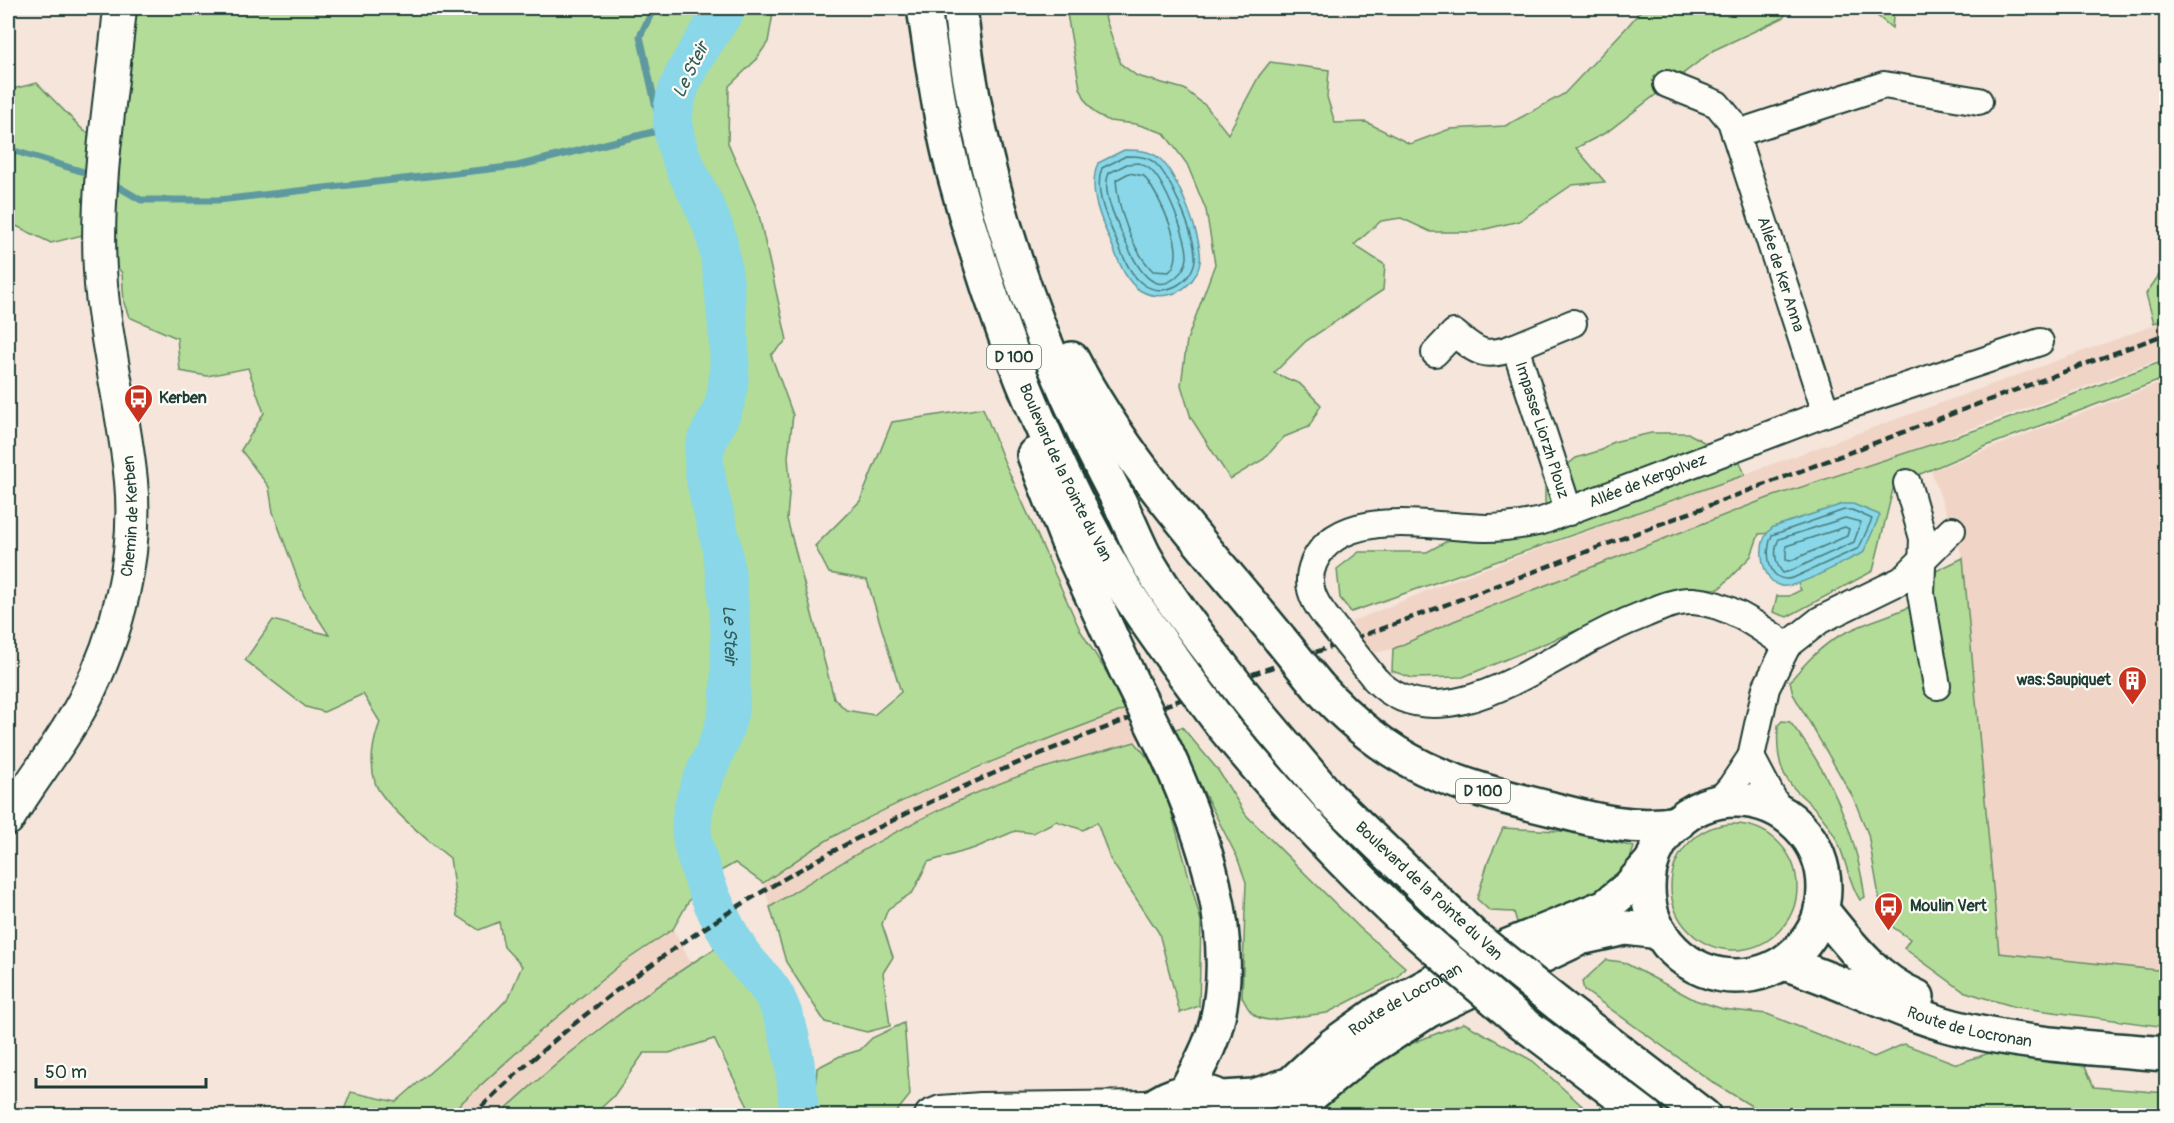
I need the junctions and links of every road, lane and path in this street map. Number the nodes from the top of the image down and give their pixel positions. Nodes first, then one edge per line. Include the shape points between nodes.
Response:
1 (120, 8) edge
2 (924, 8) edge
3 (960, 8) edge
4 (1667, 84) dead end
5 (1979, 100) dead end
6 (1736, 134) junction
7 (955, 176) junction
8 (1004, 220) junction
9 (1574, 323) dead end
10 (2040, 342) dead end
11 (1515, 347) junction
12 (1435, 353) dead end
13 (1826, 413) junction
14 (1907, 483) dead end
15 (1569, 512) junction
16 (1952, 530) dead end
17 (1921, 563) junction
18 (1787, 646) junction
19 (1937, 686) dead end
20 (1751, 757) junction
21 (1717, 802) junction
22 (1780, 812) junction
23 (8, 819) edge
24 (1678, 823) junction
25 (1652, 861) junction
26 (1821, 909) junction
27 (1660, 933) junction
28 (1783, 963) junction
29 (2166, 1037) edge
30 (2166, 1054) edge
31 (1185, 1092) junction
32 (1233, 1107) edge
33 (1147, 1111) edge
34 (1034, 1112) edge
35 (932, 1116) edge
36 (1291, 1116) edge
37 (1646, 1116) edge
38 (1704, 1116) edge

1 - 23 street, Chemin de Kerben via 101,211 100,267 105,324 131,482 130,552 115,619 94,681
2 - 7 main road, Boulevard de la Pointe du Van / D 100
3 - 8 main road, Boulevard de la Pointe du Van / D 100 via 971,85
4 - 6 street, Allée de Ker Anna via 1723,108
5 - 6 street via 1884,85
6 - 13 street, Allée de Ker Anna
7 - 31 main road, D 100, bridge via 1003,363 1043,483 1167,754 1204,845 1216,897 1222,967 1217,1018
7 - 37 main road, Boulevard de la Pointe du Van / D 100, bridge via 1004,330 1052,448 1121,583 1184,675 1312,830 1368,888 1519,1020
8 - 24 main road, D 100, bridge via 1073,361 1110,426 1172,511 1318,686 1361,730 1420,768 1491,794 1606,822 1643,827
8 - 38 main road, Boulevard de la Pointe du Van / D 100, bridge via 1066,394 1144,555 1189,624 1258,713 1330,798 1472,935
9 - 11 street, Impasse Liorzh Plouz
10 - 13 street, Allée de Kergolvez
11 - 12 street, Impasse Liorzh Plouz via 1486,354 1454,333
11 - 15 street, Impasse Liorzh Plouz
13 - 15 street, Allée de Kergolvez
14 - 17 street via 1921,526
15 - 18 street, Allée de Kergolvez, bridge via 1509,527 1381,524 1352,529 1331,540 1317,556 1311,570 1311,594 1375,679 1393,696 1415,702 1472,698 1500,688 1605,631 1653,610 1686,601 1725,609
16 - 17 street
17 - 18 street via 1887,589 1820,620
17 - 19 street via 1921,594
18 - 20 street via 1766,688
20 - 21 street
20 - 22 street
21 - 22 main road via 1749,802
21 - 24 main road
22 - 26 main road via 1802,831 1818,856 1823,875
24 - 25 main road via 1662,840
25 - 27 main road via 1648,885
25 - 32 main road, Route de Locronan via 1606,906 1474,960 1378,1013 1333,1045 1292,1084
26 - 28 main road via 1807,939
26 - 29 main road, Route de Locronan via 1851,946 1886,979 1944,1008 2011,1023
27 - 28 main road via 1675,952 1694,966 1717,975 1756,974
27 - 36 main road, Route de Locronan via 1626,928 1586,936 1429,1010 1361,1054
28 - 30 main road, Route de Locronan via 1969,1030
31 - 32 main road, Route de Locronan via 1210,1094
31 - 33 main road via 1167,1097
33 - 34 street
34 - 35 street via 960,1110

